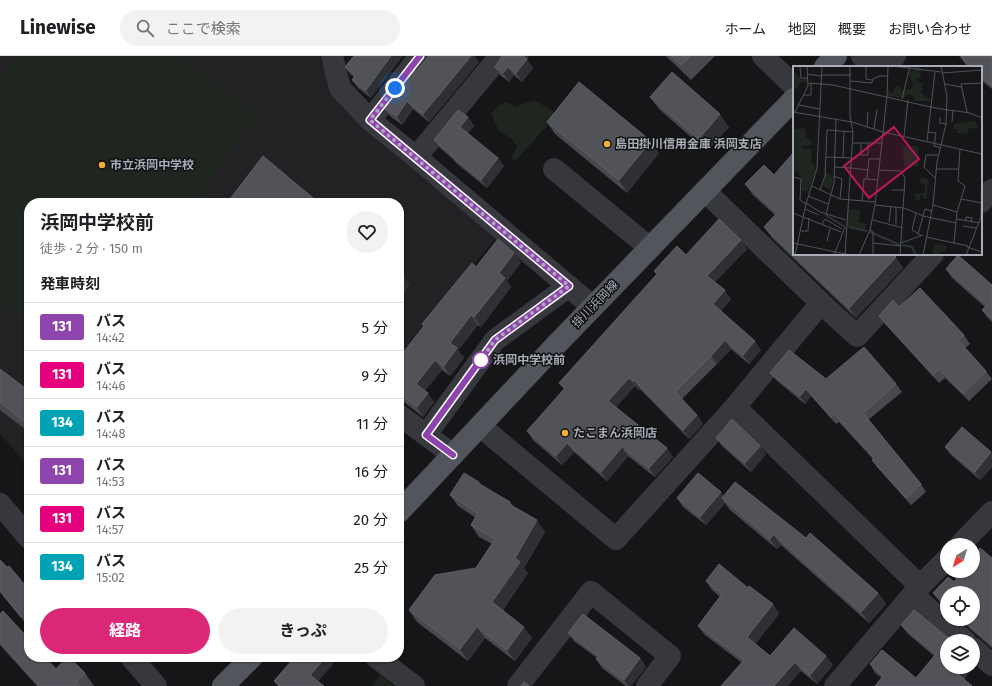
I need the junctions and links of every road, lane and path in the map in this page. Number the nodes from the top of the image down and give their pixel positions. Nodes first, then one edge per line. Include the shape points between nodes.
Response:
1 (332, 56) edge
2 (420, 56) edge
3 (764, 56) edge
4 (836, 56) edge
5 (862, 56) edge
6 (895, 56) edge
7 (496, 61) dead end
8 (826, 66) edge
9 (874, 66) edge
10 (886, 66) edge
11 (793, 85) edge
12 (793, 100) edge
13 (370, 120) junction
14 (416, 157) junction
15 (554, 169) dead end
16 (992, 190) edge
17 (705, 191) junction
18 (982, 201) edge
19 (650, 248) junction
20 (932, 255) edge
21 (569, 286) junction
22 (821, 303) junction
23 (592, 307) junction
24 (735, 407) junction
25 (404, 419) edge
26 (480, 426) junction
27 (426, 435) junction
28 (453, 455) junction
29 (0, 504) edge
30 (404, 507) edge
31 (992, 512) edge
32 (24, 532) edge
33 (967, 538) edge
34 (940, 566) edge
35 (917, 590) junction
36 (958, 634) edge
37 (980, 654) edge
38 (135, 662) edge
39 (247, 662) edge
40 (383, 662) edge
41 (992, 665) edge
42 (156, 686) edge
43 (223, 686) edge
44 (414, 686) edge
45 (518, 686) edge
46 (647, 686) edge
47 (835, 686) edge

1 - 13 street via 340,88
2 - 13 street
3 - 11 street
4 - 8 main road
5 - 9 street
6 - 10 street
7 - 14 street
12 - 17 main road, 掛川浜岡線
13 - 14 street
14 - 21 street
15 - 19 street
16 - 18 street
17 - 19 main road, 掛川浜岡線
17 - 22 street
19 - 23 main road, 掛川浜岡線
20 - 22 street via 856,336
21 - 23 street
21 - 27 street via 495,340
22 - 24 street
23 - 26 main road, 掛川浜岡線
24 - 26 street via 616,539
24 - 35 street
25 - 27 street
26 - 28 main road, 掛川浜岡線
27 - 28 street
28 - 30 main road, 掛川浜岡線
29 - 32 street
31 - 33 street
34 - 35 street
35 - 36 street
35 - 47 street
37 - 41 street
38 - 42 street
39 - 43 main road
40 - 44 street
45 - 46 street via 591,592 670,656

